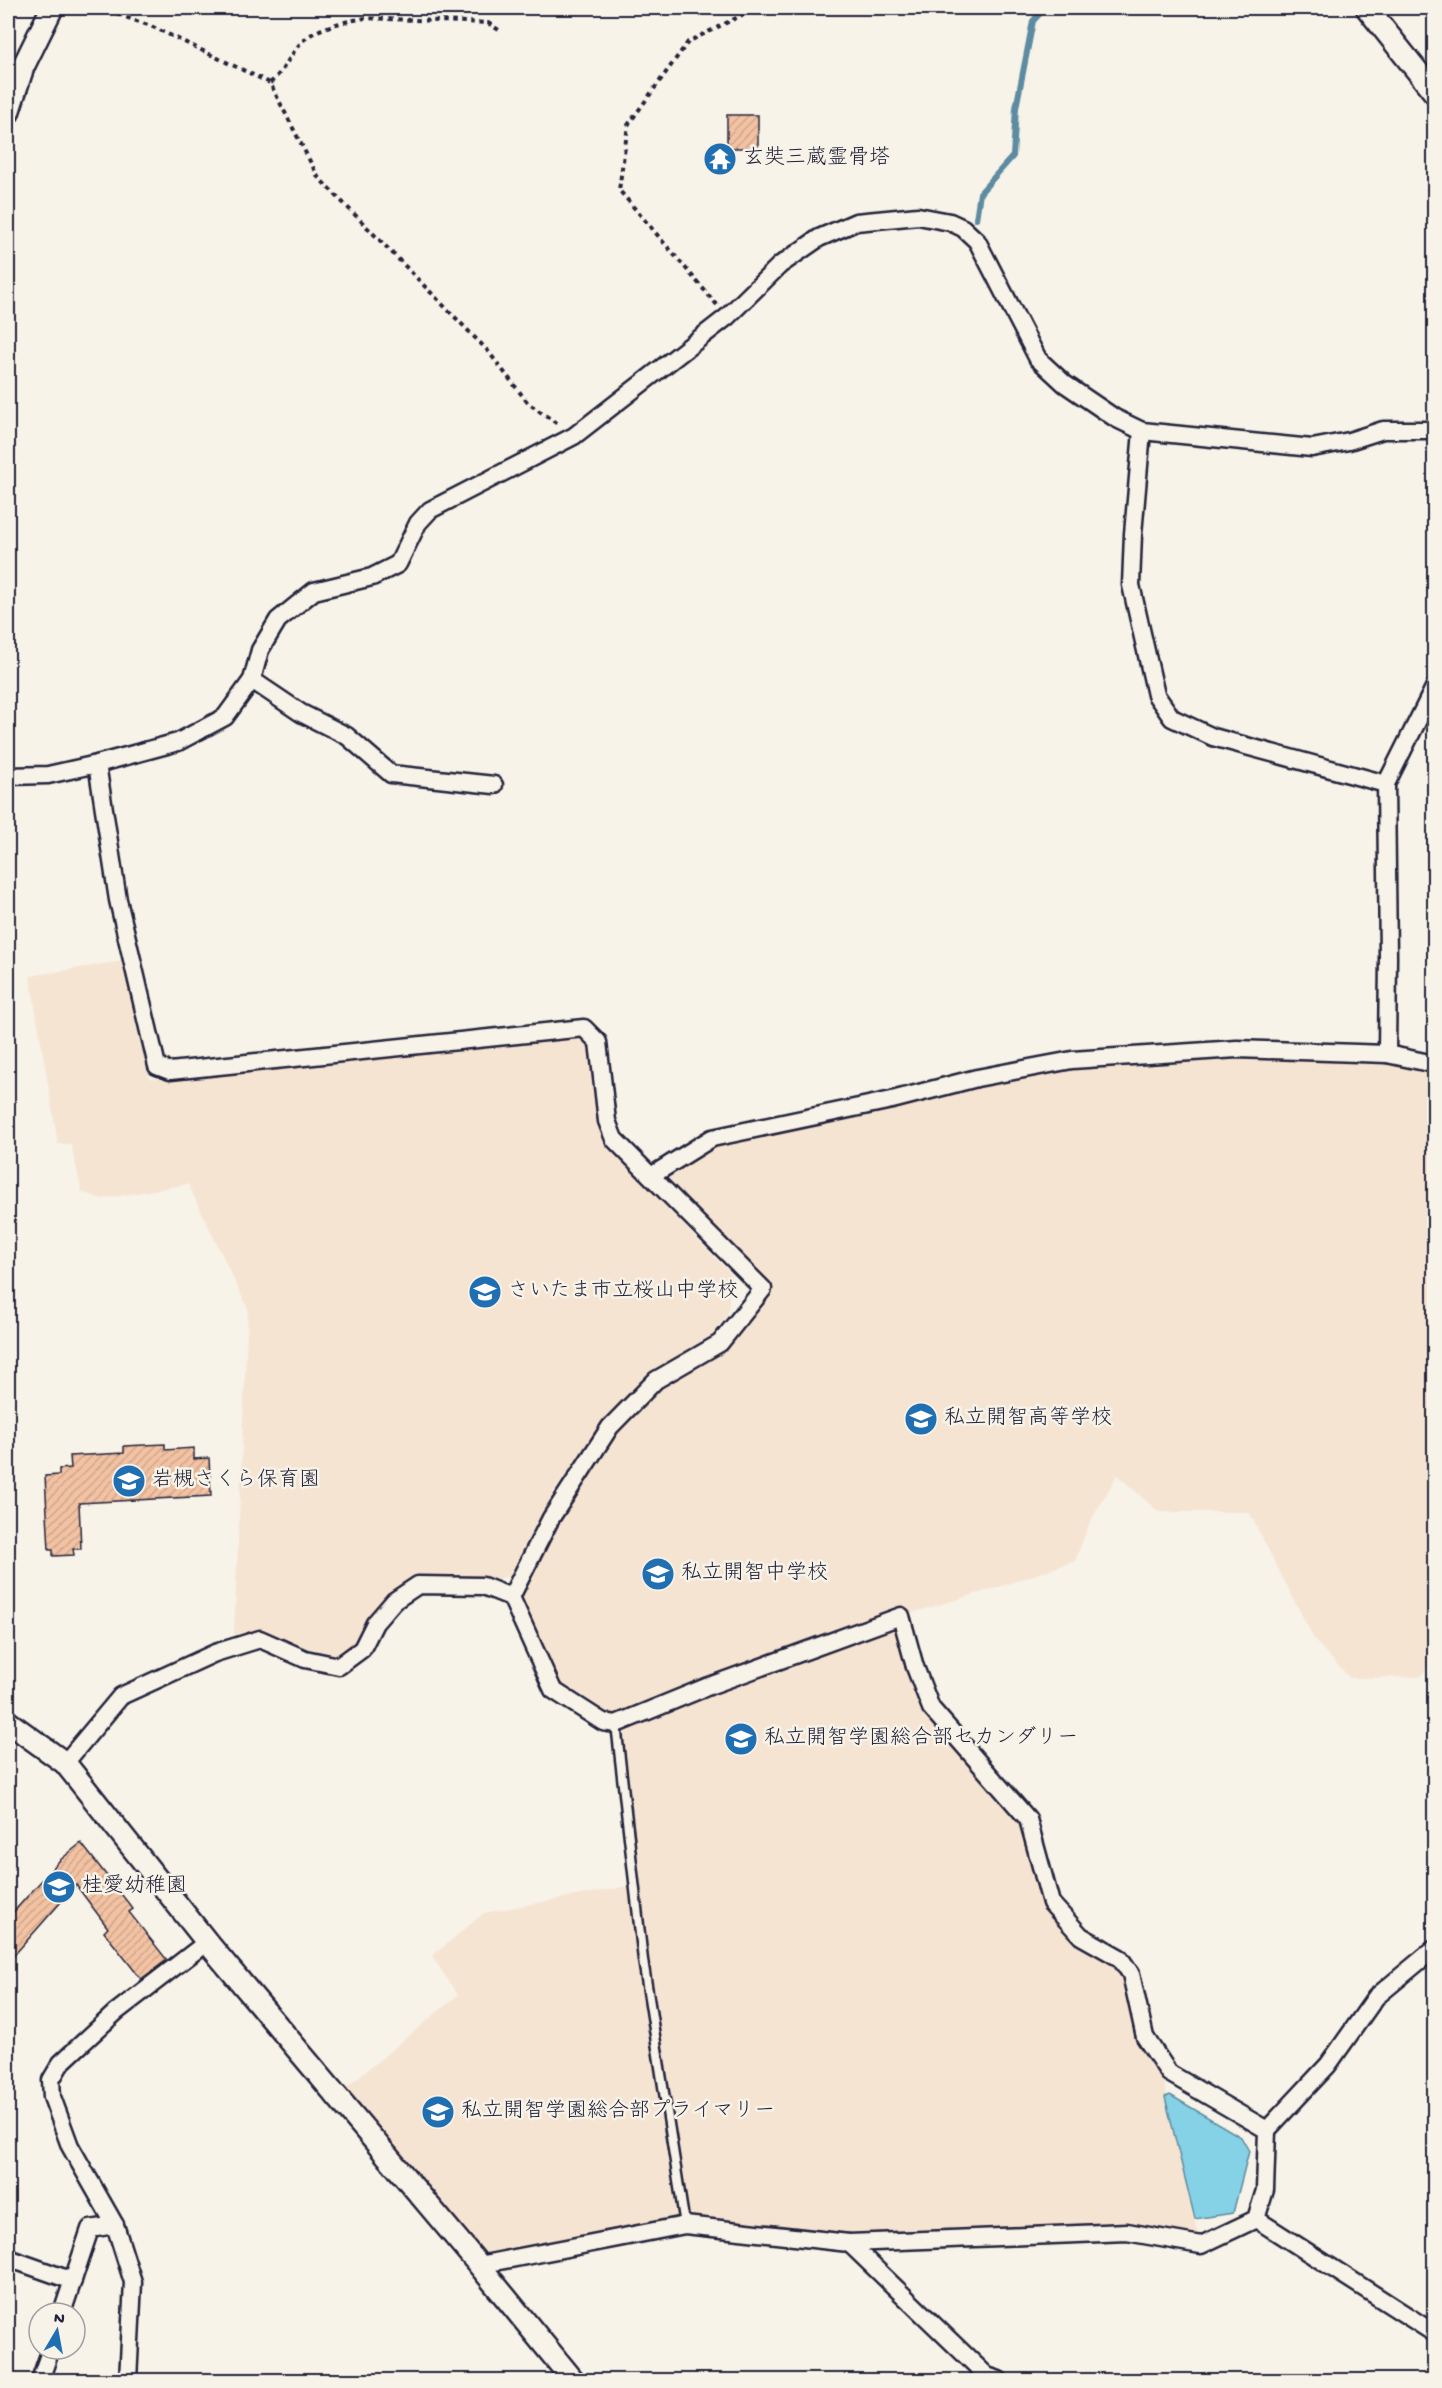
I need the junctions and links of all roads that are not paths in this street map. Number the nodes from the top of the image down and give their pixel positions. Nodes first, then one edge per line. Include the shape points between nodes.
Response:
1 (52, 8) edge
2 (1367, 8) edge
3 (1434, 92) edge
4 (8, 113) edge
5 (1434, 430) edge
6 (1142, 431) junction
7 (252, 680) junction
8 (1434, 688) edge
9 (97, 764) junction
10 (8, 776) edge
11 (1386, 784) junction
12 (494, 785) dead end
13 (1387, 1054) junction
14 (1434, 1064) edge
15 (651, 1176) junction
16 (511, 1597) junction
17 (8, 1722) edge
18 (616, 1724) junction
19 (65, 1763) junction
20 (207, 1942) junction
21 (1434, 1948) edge
22 (1267, 2130) junction
23 (1256, 2219) junction
24 (115, 2225) junction
25 (685, 2225) junction
26 (849, 2243) junction
27 (8, 2258) edge
28 (479, 2265) junction
29 (73, 2281) junction
30 (66, 2301) edge
31 (1434, 2333) edge
32 (47, 2361) edge
33 (40, 2380) edge
34 (128, 2380) edge
35 (573, 2380) edge
36 (999, 2380) edge

1 - 4 street via 23,67
2 - 3 street
5 - 6 street via 1383,430 1312,448
6 - 7 street via 1114,418 1065,384 1038,359 977,241 963,228 918,216 856,222 819,238 780,265 727,316 574,436 430,510 418,523 399,564 372,577 314,591 278,620 260,650
6 - 11 street via 1131,585 1156,695 1172,718 1213,737
7 - 9 street via 225,717 178,742
7 - 12 street via 301,713 347,736 391,774
8 - 11 street
9 - 10 street via 48,775
9 - 15 street via 118,900 157,1066 170,1071 584,1028 598,1042 614,1139
11 - 13 street
13 - 14 street
13 - 15 street via 1237,1049 1072,1060 712,1138
15 - 16 street via 763,1289 720,1343 656,1380 610,1427 551,1518
16 - 18 street via 553,1690 603,1722
16 - 19 street via 483,1586 418,1585 394,1601 375,1623 362,1649 339,1666 305,1659 260,1639 215,1653 122,1696
17 - 19 street
18 - 22 street via 902,1616 931,1708 1028,1819 1051,1903 1081,1936 1120,1958 1131,1974 1145,2037 1159,2060 1169,2073
18 - 25 lane via 643,1960
19 - 20 street
20 - 24 street via 116,2012 61,2063 51,2080 52,2097 70,2146
20 - 28 street
21 - 22 street via 1376,1997 1328,2065
22 - 23 street via 1265,2190
23 - 26 street via 1201,2245 1127,2232
23 - 31 street
24 - 29 street via 90,2229
24 - 34 street via 133,2282
25 - 26 street
25 - 28 street
26 - 36 street via 987,2376
27 - 29 street
28 - 35 street
29 - 30 street
32 - 33 street

